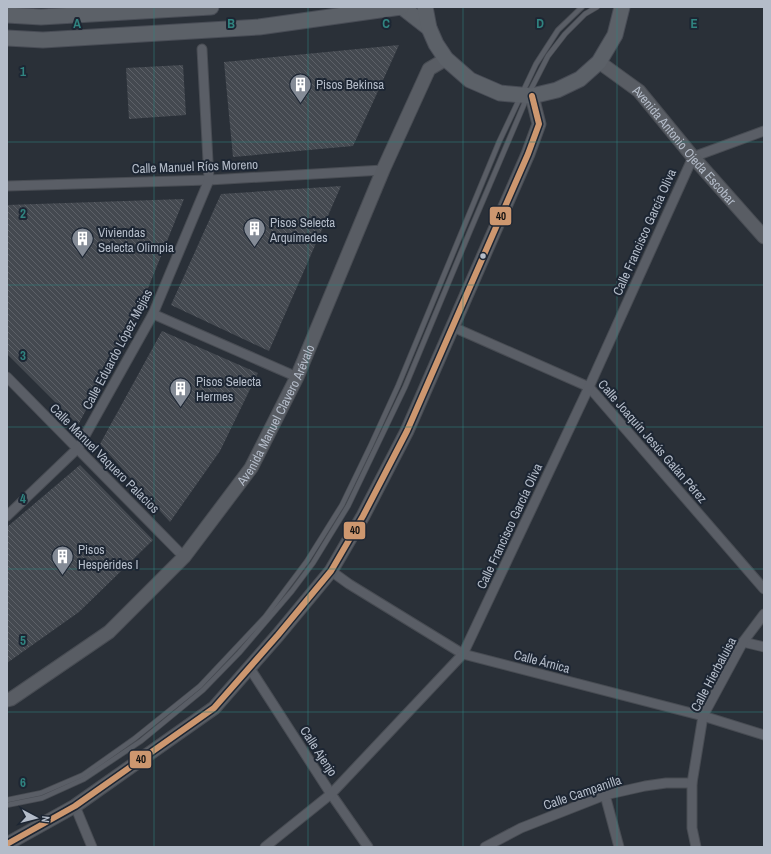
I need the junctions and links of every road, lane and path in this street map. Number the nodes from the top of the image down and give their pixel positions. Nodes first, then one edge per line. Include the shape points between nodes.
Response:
1 (211, 7) edge
2 (401, 7) edge
3 (425, 7) edge
4 (582, 7) edge
5 (597, 7) edge
6 (622, 7) edge
7 (123, 10) edge
8 (7, 15) edge
9 (429, 28) junction
10 (7, 38) edge
11 (202, 49) dead end
12 (446, 59) junction
13 (599, 62) junction
14 (527, 95) junction
15 (764, 131) edge
16 (693, 157) junction
17 (383, 170) junction
18 (209, 180) junction
19 (7, 186) edge
20 (764, 237) edge
21 (153, 314) junction
22 (453, 326) junction
23 (7, 377) edge
24 (297, 377) junction
25 (589, 387) junction
26 (78, 448) junction
27 (7, 516) edge
28 (184, 557) junction
29 (330, 571) junction
30 (764, 588) edge
31 (764, 614) edge
32 (743, 642) junction
33 (764, 647) edge
34 (463, 654) junction
35 (249, 667) junction
36 (8, 697) edge
37 (704, 716) junction
38 (764, 735) edge
39 (692, 783) junction
40 (331, 794) junction
41 (605, 795) junction
42 (7, 800) edge
43 (7, 805) edge
44 (75, 806) junction
45 (7, 844) edge
46 (92, 847) edge
47 (265, 847) edge
48 (368, 847) edge
49 (486, 847) edge
50 (619, 847) edge
51 (696, 847) edge

1 - 7 main road
2 - 9 main road
2 - 10 main road via 260,27 43,40
3 - 9 main road
4 - 14 lane via 558,30 536,64
5 - 14 lane via 585,14 565,34 548,56
6 - 13 main road via 615,35
7 - 8 main road via 41,17
9 - 12 main road
11 - 18 street, Calle Eduardo López Mejías
12 - 14 main road via 470,80 500,93
12 - 17 main road, Avenida Manuel Clavero Arévalo via 429,69
13 - 14 main road via 580,79 557,90
13 - 16 main road, Avenida Antonio Ojeda Escobar via 639,91
14 - 22 main road via 539,124
14 - 42 lane via 499,142 398,386 371,444 342,505 307,561 265,617 200,686 134,739 83,775 41,794
14 - 43 lane via 404,387 348,506 313,562 239,653 204,690 141,741 84,780 42,798
15 - 16 street
16 - 20 main road, Avenida Antonio Ojeda Escobar
16 - 25 street, Calle Francisco García Oliva
17 - 18 street, Calle Manuel Ríos Moreno
17 - 24 main road, Avenida Manuel Clavero Arévalo
18 - 19 street, Calle Manuel Ríos Moreno
18 - 21 street, Calle Eduardo López Mejías
21 - 24 street
21 - 26 street, Calle Eduardo López Mejías
22 - 25 street, Calle Joaquín Jesús Galán Pérez
22 - 29 main road via 408,431 363,516
23 - 26 street, Calle Manuel Vaquero Palacios
24 - 28 main road, Avenida Manuel Clavero Arévalo via 251,468
25 - 30 street, Calle Joaquín Jesús Galán Pérez
25 - 34 street, Calle Francisco García Oliva
26 - 27 street, Calle Eduardo López Mejías
26 - 28 street, Calle Manuel Vaquero Palacios
28 - 36 main road, Avenida Manuel Clavero Arévalo via 109,632
29 - 34 street, Calle Árnica
29 - 35 main road
31 - 32 street, Calle Hierbaluisa
32 - 33 street
32 - 37 street, Calle Hierbaluisa
34 - 37 street, Calle Árnica
34 - 40 street, Calle Francisco García Oliva
35 - 40 street, Calle Ajenjo
35 - 44 main road via 214,708
37 - 38 street, Calle Árnica
37 - 39 street, Calle Hierbaluisa
39 - 41 street, Calle Campanilla via 666,783
39 - 51 street, Calle Hierbaluisa via 692,828
40 - 47 street, Calle Francisco García Oliva
40 - 48 street, Calle Ajenjo
41 - 49 street, Calle Campanilla via 521,828
41 - 50 street
44 - 45 main road
44 - 46 street

